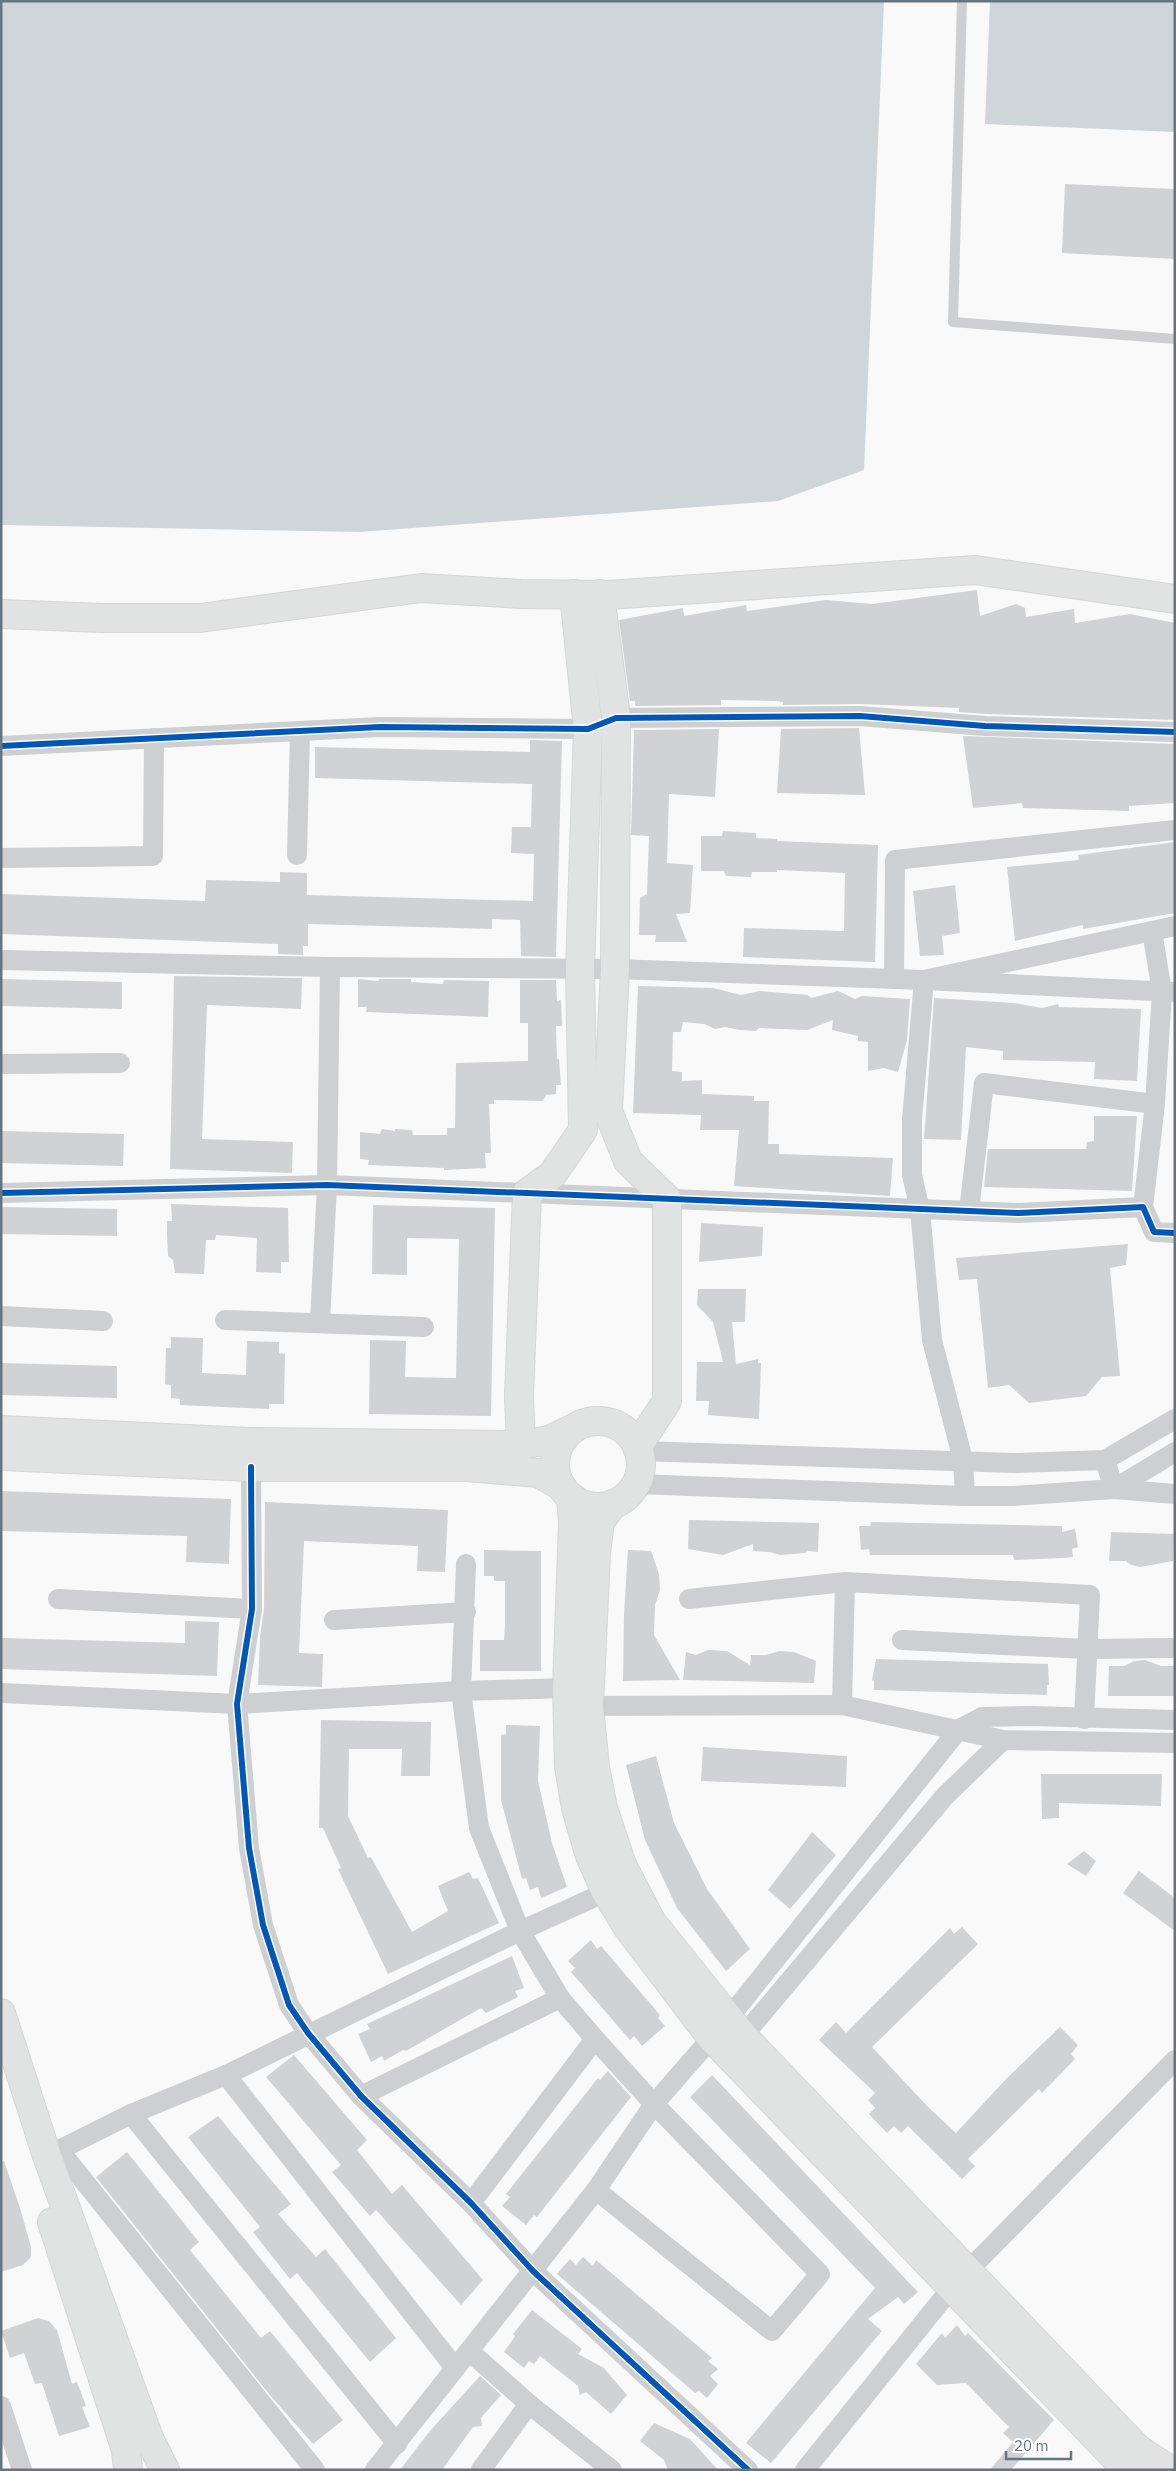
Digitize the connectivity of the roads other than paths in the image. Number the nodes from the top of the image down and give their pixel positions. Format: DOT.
graph roads {
  1 [pos="962,1"];
  2 [pos="1175,340"];
  3 [pos="587,594"];
  4 [pos="1175,599"];
  5 [pos="1,614"];
  6 [pos="616,718"];
  7 [pos="588,728"];
  8 [pos="300,731"];
  9 [pos="1175,732"];
  10 [pos="154,738"];
  11 [pos="1,746"];
  12 [pos="1175,830"];
  13 [pos="297,855"];
  14 [pos="1,858"];
  15 [pos="1175,926"];
  16 [pos="1152,931"];
  17 [pos="1,960"];
  18 [pos="330,967"];
  19 [pos="580,969"];
  20 [pos="615,969"];
  21 [pos="894,979"];
  22 [pos="924,980"];
  23 [pos="1168,992"];
  24 [pos="120,1063"];
  25 [pos="1,1064"];
  26 [pos="1155,1104"];
  27 [pos="327,1184"];
  28 [pos="1,1193"];
  29 [pos="527,1194"];
  30 [pos="668,1199"];
  31 [pos="1143,1207"];
  32 [pos="920,1210"];
  33 [pos="969,1211"];
  34 [pos="1175,1233"];
  35 [pos="1,1316"];
  36 [pos="225,1320"];
  37 [pos="102,1321"];
  38 [pos="320,1322"];
  39 [pos="424,1327"];
  40 [pos="1175,1419"];
  41 [pos="1,1430"];
  42 [pos="570,1430"];
  43 [pos="521,1445"];
  44 [pos="638,1449"];
  45 [pos="1175,1452"];
  46 [pos="1,1456"];
  47 [pos="964,1460"];
  48 [pos="1105,1460"];
  49 [pos="251,1467"];
  50 [pos="636,1484"];
  51 [pos="1114,1489"];
  52 [pos="566,1492"];
  53 [pos="1175,1494"];
  54 [pos="965,1496"];
  55 [pos="613,1504"];
  56 [pos="466,1564"];
  57 [pos="845,1582"];
  58 [pos="58,1599"];
  59 [pos="689,1599"];
  60 [pos="252,1609"];
  61 [pos="466,1612"];
  62 [pos="334,1620"];
  63 [pos="902,1640"];
  64 [pos="1175,1648"];
  65 [pos="1088,1649"];
  66 [pos="567,1688"];
  67 [pos="461,1691"];
  68 [pos="1,1693"];
  69 [pos="237,1704"];
  70 [pos="842,1705"];
  71 [pos="590,1706"];
  72 [pos="1084,1718"];
  73 [pos="1175,1720"];
  74 [pos="959,1729"];
  75 [pos="1003,1740"];
  76 [pos="1175,1743"];
  77 [pos="606,1892"];
  78 [pos="520,1931"];
  79 [pos="560,1998"];
  80 [pos="1,2013"];
  81 [pos="727,2031"];
  82 [pos="308,2033"];
  83 [pos="595,2039"];
  84 [pos="1175,2060"];
  85 [pos="1,2068"];
  86 [pos="226,2074"];
  87 [pos="361,2096"];
  88 [pos="654,2104"];
  89 [pos="131,2114"];
  90 [pos="53,2154"];
  91 [pos="596,2190"];
  92 [pos="472,2203"];
  93 [pos="533,2272"];
  94 [pos="961,2279"];
  95 [pos="469,2351"];
  96 [pos="455,2368"];
  97 [pos="528,2404"];
  98 [pos="1,2406"];
  99 [pos="397,2444"];
  100 [pos="22,2470"];
  101 [pos="128,2470"];
  102 [pos="165,2470"];
  103 [pos="315,2470"];
  104 [pos="375,2470"];
  105 [pos="481,2470"];
  106 [pos="612,2470"];
  107 [pos="748,2470"];
  108 [pos="805,2470"];
  109 [pos="1127,2470"];
  110 [pos="1170,2470"];
  1 -- 2 [label="lane"];
  3 -- 4 [label="street"];
  3 -- 5 [label="street"];
  3 -- 6 [label="street"];
  3 -- 7 [label="street"];
  6 -- 7 [label="street"];
  6 -- 9 [label="street"];
  6 -- 20 [label="street"];
  7 -- 8 [label="street"];
  7 -- 19 [label="street"];
  8 -- 10 [label="street"];
  8 -- 13 [label="street"];
  10 -- 11 [label="street"];
  10 -- 14 [label="street"];
  12 -- 21 [label="street"];
  15 -- 16 [label="street"];
  16 -- 22 [label="street"];
  16 -- 23 [label="street"];
  17 -- 18 [label="street"];
  18 -- 19 [label="street"];
  18 -- 27 [label="street"];
  19 -- 20 [label="street"];
  19 -- 29 [label="street"];
  20 -- 21 [label="street"];
  20 -- 30 [label="street"];
  21 -- 22 [label="street"];
  22 -- 23 [label="street"];
  22 -- 32 [label="street"];
  23 -- 26 [label="street"];
  24 -- 25 [label="street"];
  26 -- 31 [label="street"];
  26 -- 33 [label="street"];
  27 -- 28 [label="street"];
  27 -- 29 [label="street"];
  27 -- 38 [label="street"];
  29 -- 30 [label="street"];
  29 -- 43 [label="street"];
  30 -- 32 [label="street"];
  30 -- 44 [label="street"];
  31 -- 33 [label="street"];
  31 -- 34 [label="street"];
  32 -- 33 [label="street"];
  32 -- 47 [label="street"];
  35 -- 37 [label="street"];
  36 -- 38 [label="street"];
  38 -- 39 [label="street"];
  40 -- 48 [label="street"];
  41 -- 43 [label="street"];
  42 -- 43 [label="street"];
  42 -- 44 [label="street"];
  42 -- 52 [label="street"];
  44 -- 47 [label="street"];
  44 -- 50 [label="street"];
  45 -- 51 [label="street"];
  46 -- 49 [label="street"];
  47 -- 48 [label="street"];
  47 -- 54 [label="street"];
  48 -- 51 [label="street"];
  49 -- 52 [label="street"];
  49 -- 60 [label="street"];
  50 -- 54 [label="street"];
  50 -- 55 [label="street"];
  51 -- 53 [label="street"];
  51 -- 54 [label="street"];
  52 -- 55 [label="street"];
  52 -- 66 [label="street"];
  55 -- 71 [label="street"];
  56 -- 61 [label="street"];
  57 -- 59 [label="street"];
  57 -- 65 [label="street"];
  57 -- 70 [label="street"];
  58 -- 60 [label="street"];
  60 -- 69 [label="street"];
  61 -- 62 [label="street"];
  61 -- 67 [label="street"];
  63 -- 65 [label="street"];
  64 -- 65 [label="street"];
  65 -- 72 [label="street"];
  66 -- 67 [label="street"];
  66 -- 77 [label="street"];
  67 -- 69 [label="street"];
  67 -- 78 [label="street"];
  68 -- 69 [label="street"];
  69 -- 82 [label="street"];
  70 -- 71 [label="street"];
  70 -- 74 [label="street"];
  71 -- 81 [label="street"];
  72 -- 73 [label="street"];
  72 -- 74 [label="street"];
  74 -- 75 [label="street"];
  74 -- 81 [label="street"];
  75 -- 76 [label="street"];
  75 -- 81 [label="street"];
  77 -- 78 [label="street"];
  77 -- 81 [label="street"];
  78 -- 79 [label="street"];
  78 -- 82 [label="street"];
  79 -- 83 [label="street"];
  79 -- 87 [label="street"];
  80 -- 90 [label="street"];
  81 -- 88 [label="street"];
  81 -- 94 [label="street"];
  82 -- 86 [label="street"];
  82 -- 87 [label="street"];
  83 -- 88 [label="street"];
  83 -- 92 [label="street"];
  84 -- 94 [label="street"];
  85 -- 101 [label="street"];
  86 -- 89 [label="street"];
  86 -- 96 [label="street"];
  87 -- 92 [label="street"];
  88 -- 91 [label="street"];
  88 -- 91 [label="street"];
  89 -- 90 [label="street"];
  89 -- 99 [label="street"];
  90 -- 102 [label="street"];
  90 -- 103 [label="street"];
  91 -- 93 [label="street"];
  92 -- 93 [label="street"];
  93 -- 95 [label="street"];
  93 -- 107 [label="street"];
  94 -- 108 [label="street"];
  94 -- 109 [label="street"];
  94 -- 110 [label="street"];
  95 -- 96 [label="street"];
  95 -- 97 [label="street"];
  96 -- 99 [label="street"];
  97 -- 105 [label="street"];
  97 -- 106 [label="street"];
  98 -- 100 [label="street"];
  99 -- 104 [label="street"];
}
